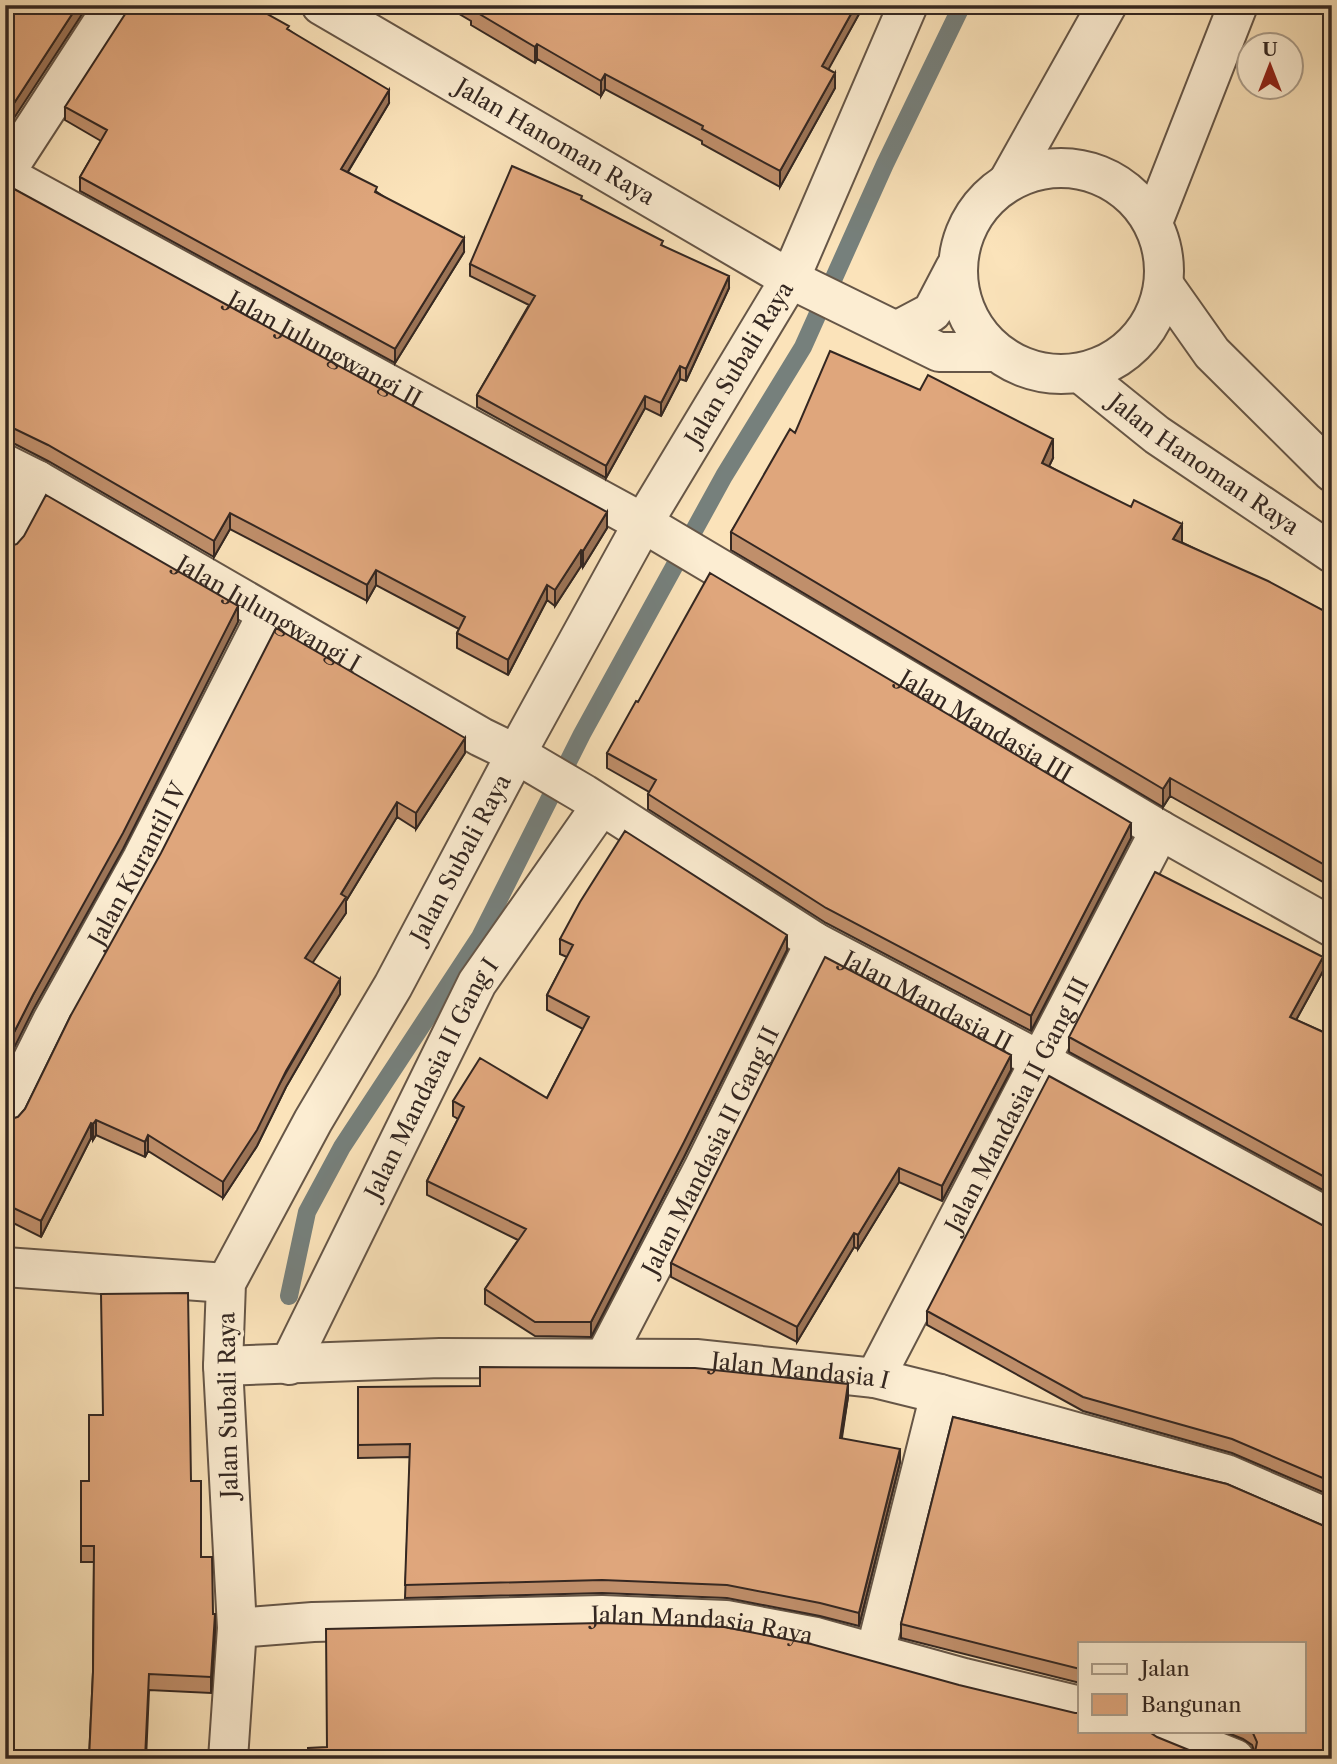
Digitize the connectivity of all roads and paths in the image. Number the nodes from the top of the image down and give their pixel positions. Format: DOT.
graph roads {
  1 [pos="114,5"];
  2 [pos="321,5"];
  3 [pos="908,5"];
  4 [pos="1107,5"];
  5 [pos="1238,5"];
  6 [pos="5,174"];
  7 [pos="1009,180"];
  8 [pos="1153,222"];
  9 [pos="956,268"];
  10 [pos="1164,285"];
  11 [pos="817,292"];
  12 [pos="898,330"];
  13 [pos="995,352"];
  14 [pos="1080,373"];
  15 [pos="21,472"];
  16 [pos="1332,472"];
  17 [pos="643,523"];
  18 [pos="5,542"];
  19 [pos="1332,553"];
  20 [pos="267,614"];
  21 [pos="525,759"];
  22 [pos="592,800"];
  23 [pos="1160,830"];
  24 [pos="1332,927"];
  25 [pos="815,942"];
  26 [pos="1039,1060"];
  27 [pos="5,1115"];
  28 [pos="1332,1220"];
  29 [pos="5,1267"];
  30 [pos="226,1283"];
  31 [pos="604,1359"];
  32 [pos="286,1365"];
  33 [pos="233,1366"];
  34 [pos="875,1378"];
  35 [pos="940,1394"];
  36 [pos="1332,1520"];
  37 [pos="247,1627"];
  38 [pos="875,1654"];
  39 [pos="1078,1705"];
  40 [pos="1168,1732"];
  41 [pos="228,1759"];
  42 [pos="1236,1759"];
  1 -- 6 [label="street"];
  2 -- 11 [label="street, Jalan Hanoman Raya"];
  3 -- 11 [label="street, Jalan Subali Raya"];
  4 -- 7 [label="street"];
  5 -- 8 [label="street"];
  6 -- 17 [label="street, Jalan Julungwangi II"];
  7 -- 8 [label="street"];
  7 -- 9 [label="street"];
  8 -- 10 [label="street"];
  9 -- 12 [label="street"];
  9 -- 13 [label="street"];
  10 -- 14 [label="street"];
  10 -- 16 [label="street"];
  11 -- 12 [label="street, Jalan Hanoman Raya"];
  11 -- 17 [label="street, Jalan Subali Raya"];
  12 -- 13 [label="street, Jalan Hanoman Raya"];
  13 -- 14 [label="street"];
  14 -- 19 [label="street, Jalan Hanoman Raya"];
  15 -- 18 [label="street"];
  15 -- 20 [label="street, Jalan Julungwangi I"];
  17 -- 21 [label="street, Jalan Subali Raya"];
  17 -- 23 [label="street, Jalan Mandasia III"];
  20 -- 21 [label="street, Jalan Julungwangi I"];
  20 -- 27 [label="street, Jalan Kurantil IV"];
  21 -- 22 [label="street, Jalan Mandasia II"];
  21 -- 30 [label="street, Jalan Subali Raya"];
  22 -- 25 [label="street, Jalan Mandasia II"];
  22 -- 32 [label="street, Jalan Mandasia II Gang I"];
  23 -- 24 [label="street, Jalan Mandasia III"];
  23 -- 26 [label="street, Jalan Mandasia II Gang III"];
  25 -- 26 [label="street, Jalan Mandasia II"];
  25 -- 31 [label="street, Jalan Mandasia II Gang II"];
  26 -- 28 [label="street, Jalan Mandasia II"];
  26 -- 34 [label="street, Jalan Mandasia II Gang III"];
  29 -- 30 [label="street"];
  30 -- 33 [label="street, Jalan Subali Raya"];
  31 -- 32 [label="street, Jalan Mandasia I"];
  31 -- 34 [label="street, Jalan Mandasia I"];
  32 -- 33 [label="street, Jalan Mandasia I"];
  33 -- 37 [label="street, Jalan Subali Raya"];
  34 -- 35 [label="street, Jalan Mandasia I"];
  35 -- 36 [label="street, Jalan Mandasia I"];
  35 -- 38 [label="street"];
  37 -- 38 [label="street, Jalan Mandasia Raya"];
  37 -- 41 [label="street, Jalan Subali Raya"];
  38 -- 39 [label="street, Jalan Mandasia Raya"];
  40 -- 42 [label="street"];
}
